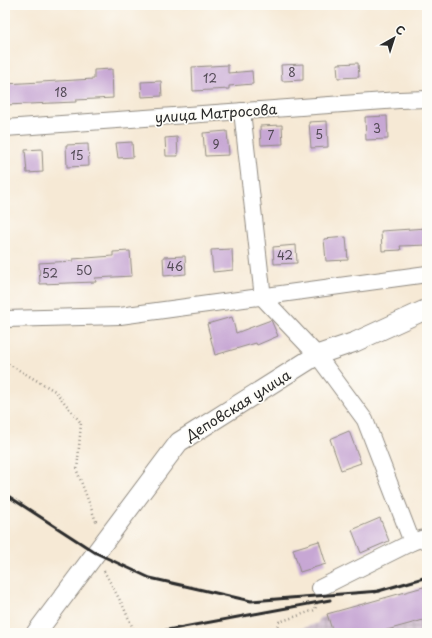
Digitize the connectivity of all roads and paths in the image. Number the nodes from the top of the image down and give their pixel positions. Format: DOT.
graph roads {
  1 [pos="427,100"];
  2 [pos="242,111"];
  3 [pos="5,128"];
  4 [pos="427,274"];
  5 [pos="263,298"];
  6 [pos="427,309"];
  7 [pos="5,319"];
  8 [pos="317,355"];
  9 [pos="5,362"];
  10 [pos="97,527"];
  11 [pos="420,540"];
  12 [pos="96,553"];
  13 [pos="320,588"];
  14 [pos="36,633"];
  15 [pos="135,633"];
  16 [pos="274,633"];
  1 -- 2 [label="street, улица Матросова"];
  2 -- 3 [label="street, улица Матросова"];
  2 -- 5 [label="street"];
  4 -- 5 [label="street"];
  5 -- 7 [label="street"];
  5 -- 8 [label="street"];
  6 -- 8 [label="street, Деповская улица"];
  8 -- 11 [label="street"];
  8 -- 12 [label="street, Деповская улица"];
  9 -- 10 [label="path"];
  11 -- 13 [label="street"];
  12 -- 14 [label="street, Деповская улица"];
  12 -- 15 [label="path"];
  13 -- 16 [label="path"];
}
